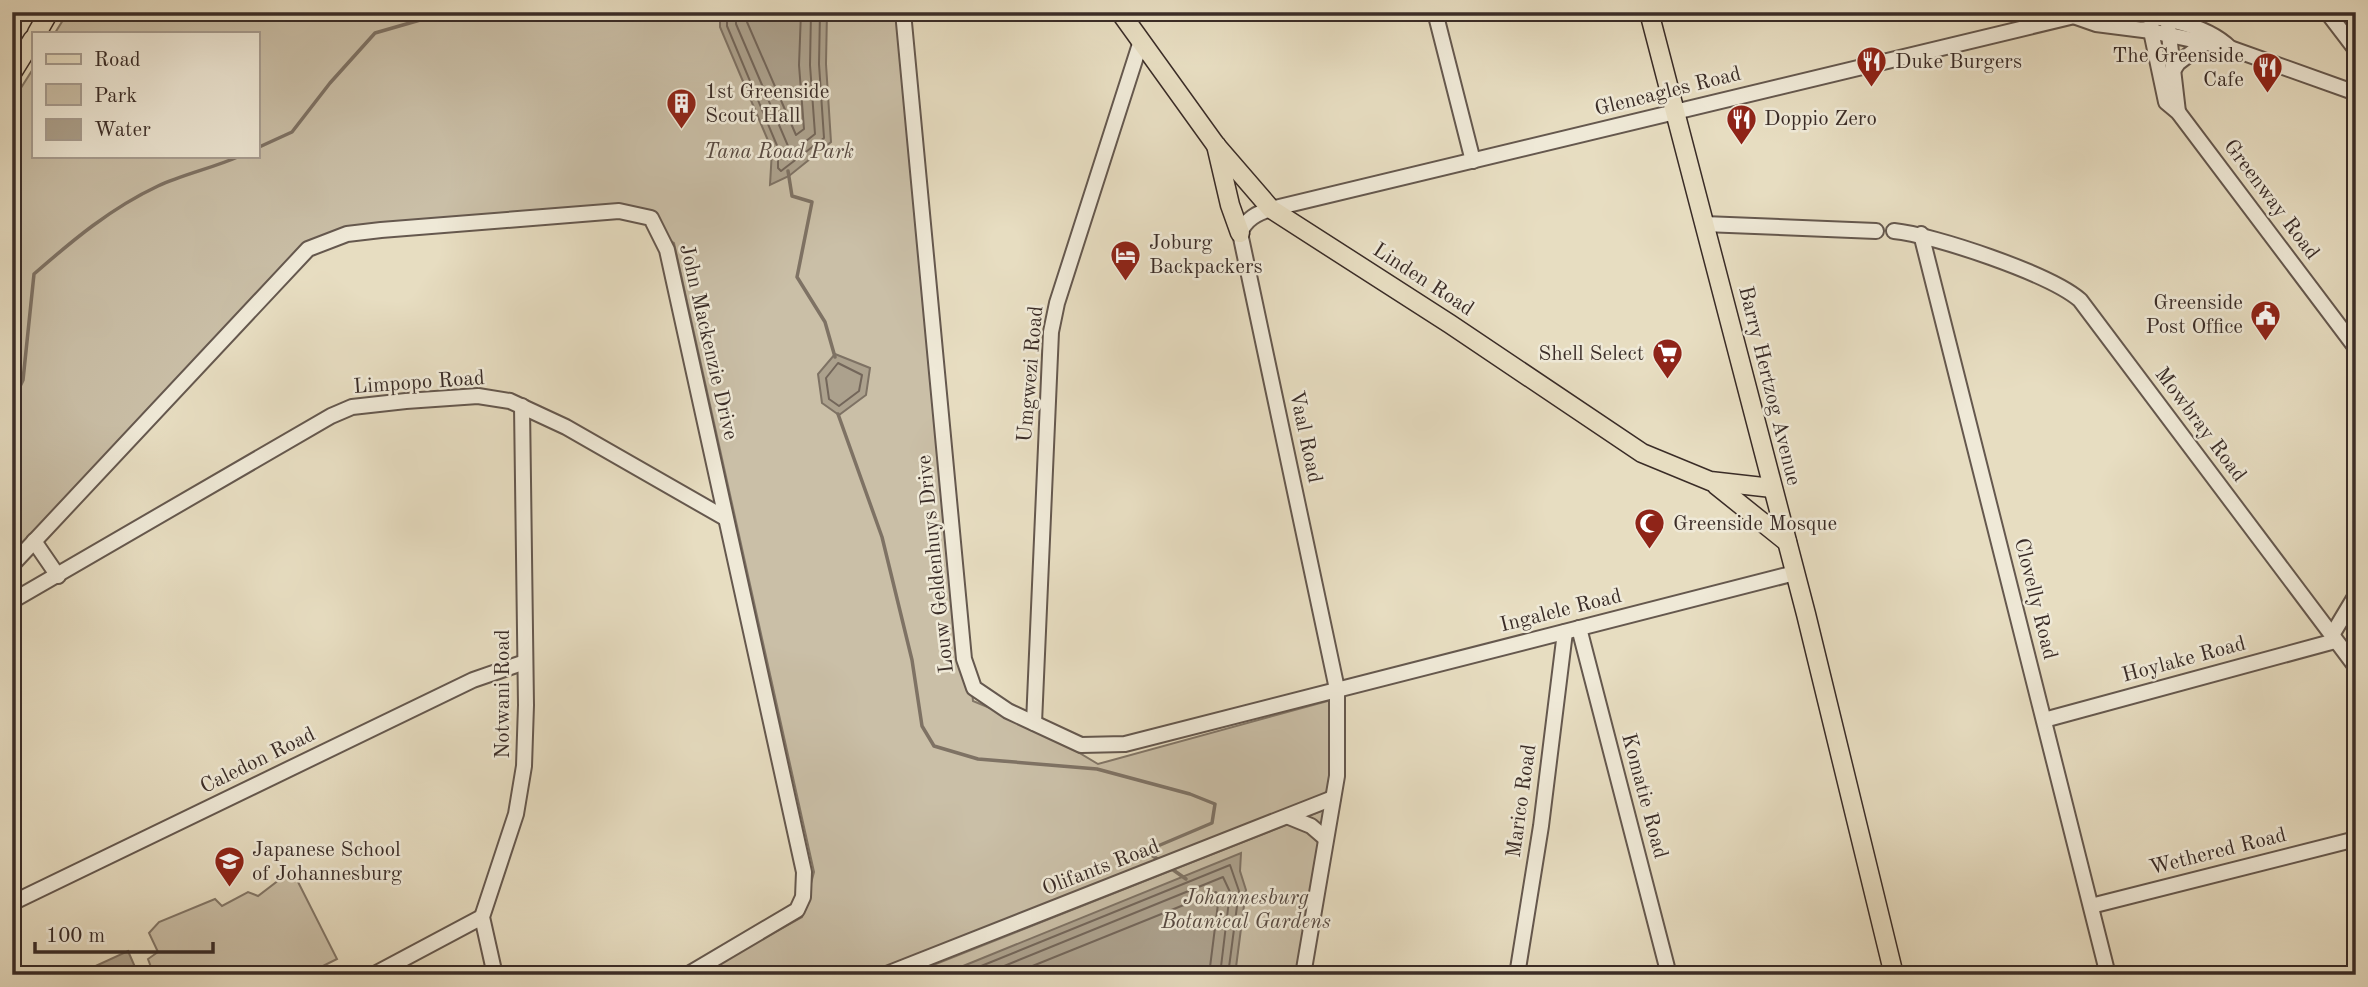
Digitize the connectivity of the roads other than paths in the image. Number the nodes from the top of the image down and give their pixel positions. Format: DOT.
graph roads {
  1 [pos="49,12"];
  2 [pos="903,12"];
  3 [pos="1120,12"];
  4 [pos="1435,12"];
  5 [pos="1649,12"];
  6 [pos="2091,12"];
  7 [pos="2118,12"];
  8 [pos="2327,12"];
  9 [pos="2076,17"];
  10 [pos="2151,24"];
  11 [pos="2168,27"];
  12 [pos="38,32"];
  13 [pos="32,41"];
  14 [pos="1141,41"];
  15 [pos="2203,44"];
  16 [pos="2230,48"];
  17 [pos="2356,51"];
  18 [pos="2172,72"];
  19 [pos="12,74"];
  20 [pos="2356,93"];
  21 [pos="1675,111"];
  22 [pos="2178,112"];
  23 [pos="1215,144"];
  24 [pos="1473,161"];
  25 [pos="1271,209"];
  26 [pos="1704,224"];
  27 [pos="1876,231"];
  28 [pos="1894,231"];
  29 [pos="1240,233"];
  30 [pos="1921,234"];
  31 [pos="2356,348"];
  32 [pos="522,406"];
  33 [pos="1710,481"];
  34 [pos="1772,488"];
  35 [pos="725,518"];
  36 [pos="34,541"];
  37 [pos="1787,542"];
  38 [pos="12,565"];
  39 [pos="1796,573"];
  40 [pos="58,576"];
  41 [pos="2356,595"];
  42 [pos="12,601"];
  43 [pos="1572,630"];
  44 [pos="2334,638"];
  45 [pos="525,662"];
  46 [pos="2356,667"];
  47 [pos="1337,689"];
  48 [pos="2044,720"];
  49 [pos="1034,723"];
  50 [pos="1333,798"];
  51 [pos="1289,817"];
  52 [pos="1325,838"];
  53 [pos="2356,839"];
  54 [pos="12,903"];
  55 [pos="2091,906"];
  56 [pos="482,918"];
  57 [pos="375,974"];
  58 [pos="495,975"];
  59 [pos="687,975"];
  60 [pos="884,975"];
  61 [pos="1303,975"];
  62 [pos="1517,975"];
  63 [pos="1669,975"];
  64 [pos="1894,975"];
  65 [pos="2108,975"];
  1 -- 12 [label="main road"];
  2 -- 49 [label="street, Louw Geldenhuys Drive"];
  3 -- 14 [label="main road, Linden Road"];
  4 -- 24 [label="street"];
  5 -- 21 [label="main road, Barry Hertzog Avenue"];
  6 -- 9 [label="street, Gleneagles Road"];
  7 -- 10 [label="street, Gleneagles Road"];
  8 -- 17 [label="street"];
  9 -- 10 [label="street, Gleneagles Road"];
  9 -- 21 [label="street, Gleneagles Road"];
  10 -- 11 [label="street, Gleneagles Road"];
  10 -- 22 [label="street, Greenway Road"];
  11 -- 15 [label="street, Gleneagles Road"];
  11 -- 16 [label="street, Gleneagles Road"];
  11 -- 18 [label="street, Greenway Road"];
  13 -- 19 [label="main road"];
  14 -- 23 [label="main road, Linden Road"];
  14 -- 49 [label="street, Umgwezi Road"];
  15 -- 16 [label="street, Gleneagles Road"];
  15 -- 18 [label="street"];
  16 -- 20 [label="street, Gleneagles Road"];
  18 -- 22 [label="street, Greenway Road"];
  21 -- 24 [label="street, Gleneagles Road"];
  21 -- 26 [label="main road, Barry Hertzog Avenue"];
  22 -- 31 [label="street, Greenway Road"];
  23 -- 25 [label="main road, Linden Road"];
  23 -- 29 [label="main road"];
  24 -- 25 [label="street, Gleneagles Road"];
  25 -- 29 [label="street"];
  25 -- 33 [label="main road, Linden Road"];
  26 -- 27 [label="street"];
  26 -- 34 [label="main road, Barry Hertzog Avenue"];
  28 -- 30 [label="street, Mowbray Road"];
  29 -- 47 [label="street, Vaal Road"];
  30 -- 44 [label="street, Mowbray Road"];
  30 -- 48 [label="street, Clovelly Road"];
  32 -- 35 [label="street, Limpopo Road"];
  32 -- 40 [label="street, Limpopo Road"];
  32 -- 45 [label="street, Notwani Road"];
  33 -- 34 [label="main road, Linden Road"];
  33 -- 37 [label="main road"];
  34 -- 37 [label="main road, Barry Hertzog Avenue"];
  35 -- 36 [label="street, John Mackenzie Drive"];
  35 -- 59 [label="street, John Mackenzie Drive"];
  36 -- 38 [label="street, John Mackenzie Drive"];
  36 -- 40 [label="street"];
  37 -- 39 [label="main road, Barry Hertzog Avenue"];
  39 -- 43 [label="street, Ingalele Road"];
  39 -- 64 [label="main road, Barry Hertzog Avenue"];
  40 -- 42 [label="street, Limpopo Road"];
  41 -- 44 [label="street"];
  43 -- 47 [label="street, Ingalele Road"];
  43 -- 62 [label="street, Marico Road"];
  43 -- 63 [label="street, Komatie Road"];
  44 -- 46 [label="street, Mowbray Road"];
  44 -- 48 [label="street, Hoylake Road"];
  45 -- 54 [label="street, Caledon Road"];
  45 -- 56 [label="street, Notwani Road"];
  47 -- 49 [label="street, Louw Geldenhuys Drive"];
  47 -- 50 [label="street"];
  48 -- 55 [label="street, Clovelly Road"];
  50 -- 51 [label="street, Olifants Road"];
  50 -- 52 [label="street"];
  51 -- 52 [label="street"];
  51 -- 60 [label="street, Olifants Road"];
  52 -- 61 [label="street"];
  53 -- 55 [label="street, Wethered Road"];
  55 -- 65 [label="street, Clovelly Road"];
  56 -- 57 [label="street"];
  56 -- 58 [label="street, Notwani Road"];
}
